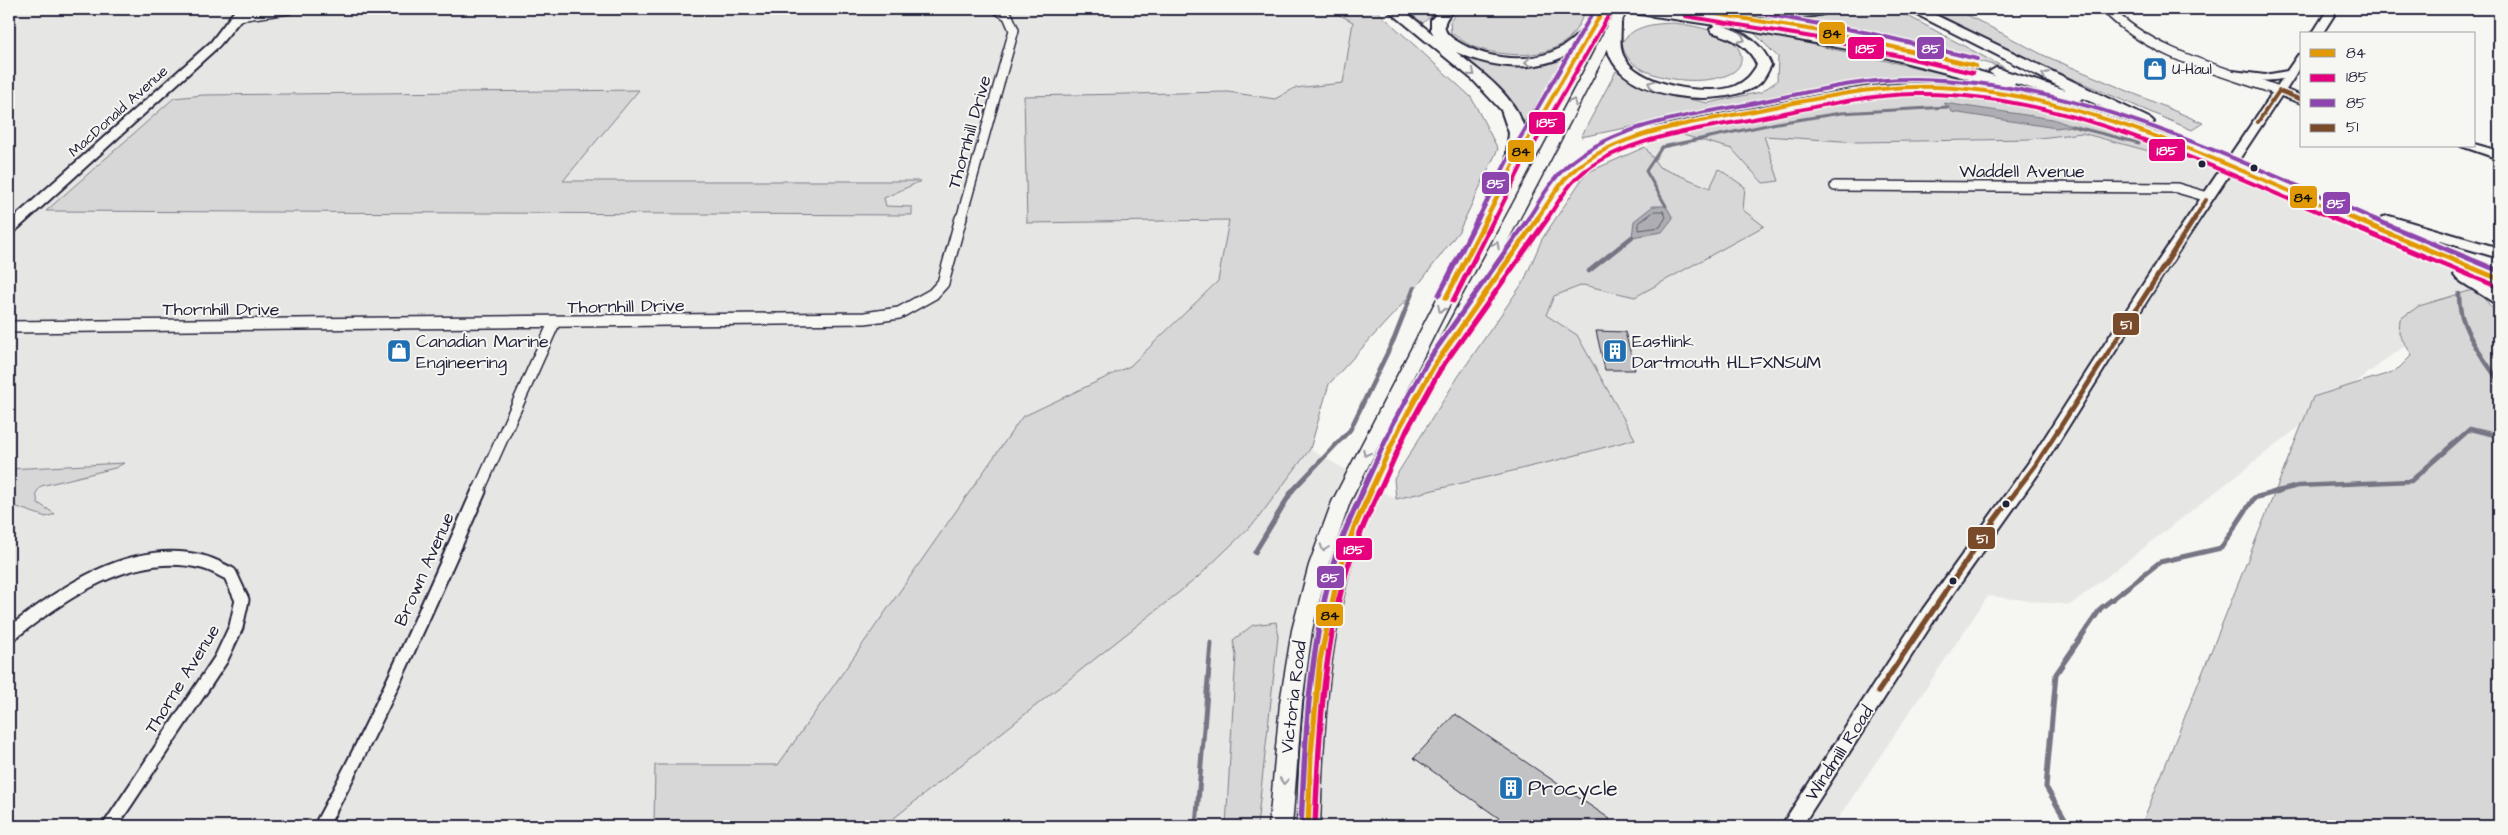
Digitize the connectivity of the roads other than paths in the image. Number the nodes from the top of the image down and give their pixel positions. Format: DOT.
graph roads {
  1 [pos="289,9"];
  2 [pos="997,9"];
  3 [pos="1394,9"];
  4 [pos="1447,9"];
  5 [pos="1622,9"];
  6 [pos="1627,9"];
  7 [pos="1633,9"];
  8 [pos="1686,9"];
  9 [pos="1718,9"];
  10 [pos="1824,9"];
  11 [pos="1913,9"];
  12 [pos="2107,9"];
  13 [pos="2333,9"];
  14 [pos="240,12"];
  15 [pos="1601,15"];
  16 [pos="1614,24"];
  17 [pos="2318,32"];
  18 [pos="2300,60"];
  19 [pos="2233,74"];
  20 [pos="2290,74"];
  21 [pos="2279,91"];
  22 [pos="2300,99"];
  23 [pos="2147,128"];
  24 [pos="2473,148"];
  25 [pos="2499,155"];
  26 [pos="1514,163"];
  27 [pos="1835,186"];
  28 [pos="2208,197"];
  29 [pos="2386,226"];
  30 [pos="9,229"];
  31 [pos="2474,251"];
  32 [pos="2499,253"];
  33 [pos="2499,266"];
  34 [pos="2499,279"];
  35 [pos="2499,298"];
  36 [pos="554,323"];
  37 [pos="9,327"];
  38 [pos="1434,366"];
  39 [pos="9,635"];
  40 [pos="110,826"];
  41 [pos="321,826"];
  42 [pos="1280,826"];
  43 [pos="1308,826"];
  44 [pos="1791,826"];
  1 -- 14 [label="street"];
  2 -- 36 [label="street, Thornhill Drive"];
  3 -- 26 [label="highway, one-way"];
  15 -- 4 [label="highway, one-way"];
  5 -- 16 [label="main road, Victoria Road"];
  6 -- 16 [label="highway, one-way"];
  7 -- 23 [label="highway"];
  8 -- 23 [label="highway"];
  9 -- 10 [label="highway"];
  23 -- 11 [label="highway, one-way"];
  12 -- 19 [label="street"];
  13 -- 17 [label="main road"];
  14 -- 30 [label="main road, MacDonald Avenue"];
  15 -- 26 [label="main road, Victoria Road"];
  38 -- 16 [label="main road, Victoria Road, one-way"];
  18 -- 20 [label="main road, Windmill Road"];
  19 -- 20 [label="main road"];
  19 -- 21 [label="street"];
  20 -- 21 [label="main road, Windmill Road"];
  21 -- 22 [label="main road"];
  21 -- 28 [label="main road, Windmill Road"];
  23 -- 29 [label="highway, bridge"];
  23 -- 38 [label="highway"];
  24 -- 25 [label="main road"];
  26 -- 42 [label="main road, Victoria Road, one-way"];
  27 -- 28 [label="street, Waddell Avenue"];
  28 -- 44 [label="main road, Windmill Road"];
  29 -- 31 [label="highway"];
  29 -- 34 [label="highway"];
  29 -- 35 [label="highway"];
  31 -- 32 [label="highway"];
  31 -- 33 [label="highway"];
  36 -- 37 [label="street, Thornhill Drive"];
  36 -- 41 [label="street, Brown Avenue"];
  38 -- 43 [label="main road, Victoria Road"];
  39 -- 40 [label="street, Thorne Avenue"];
}
